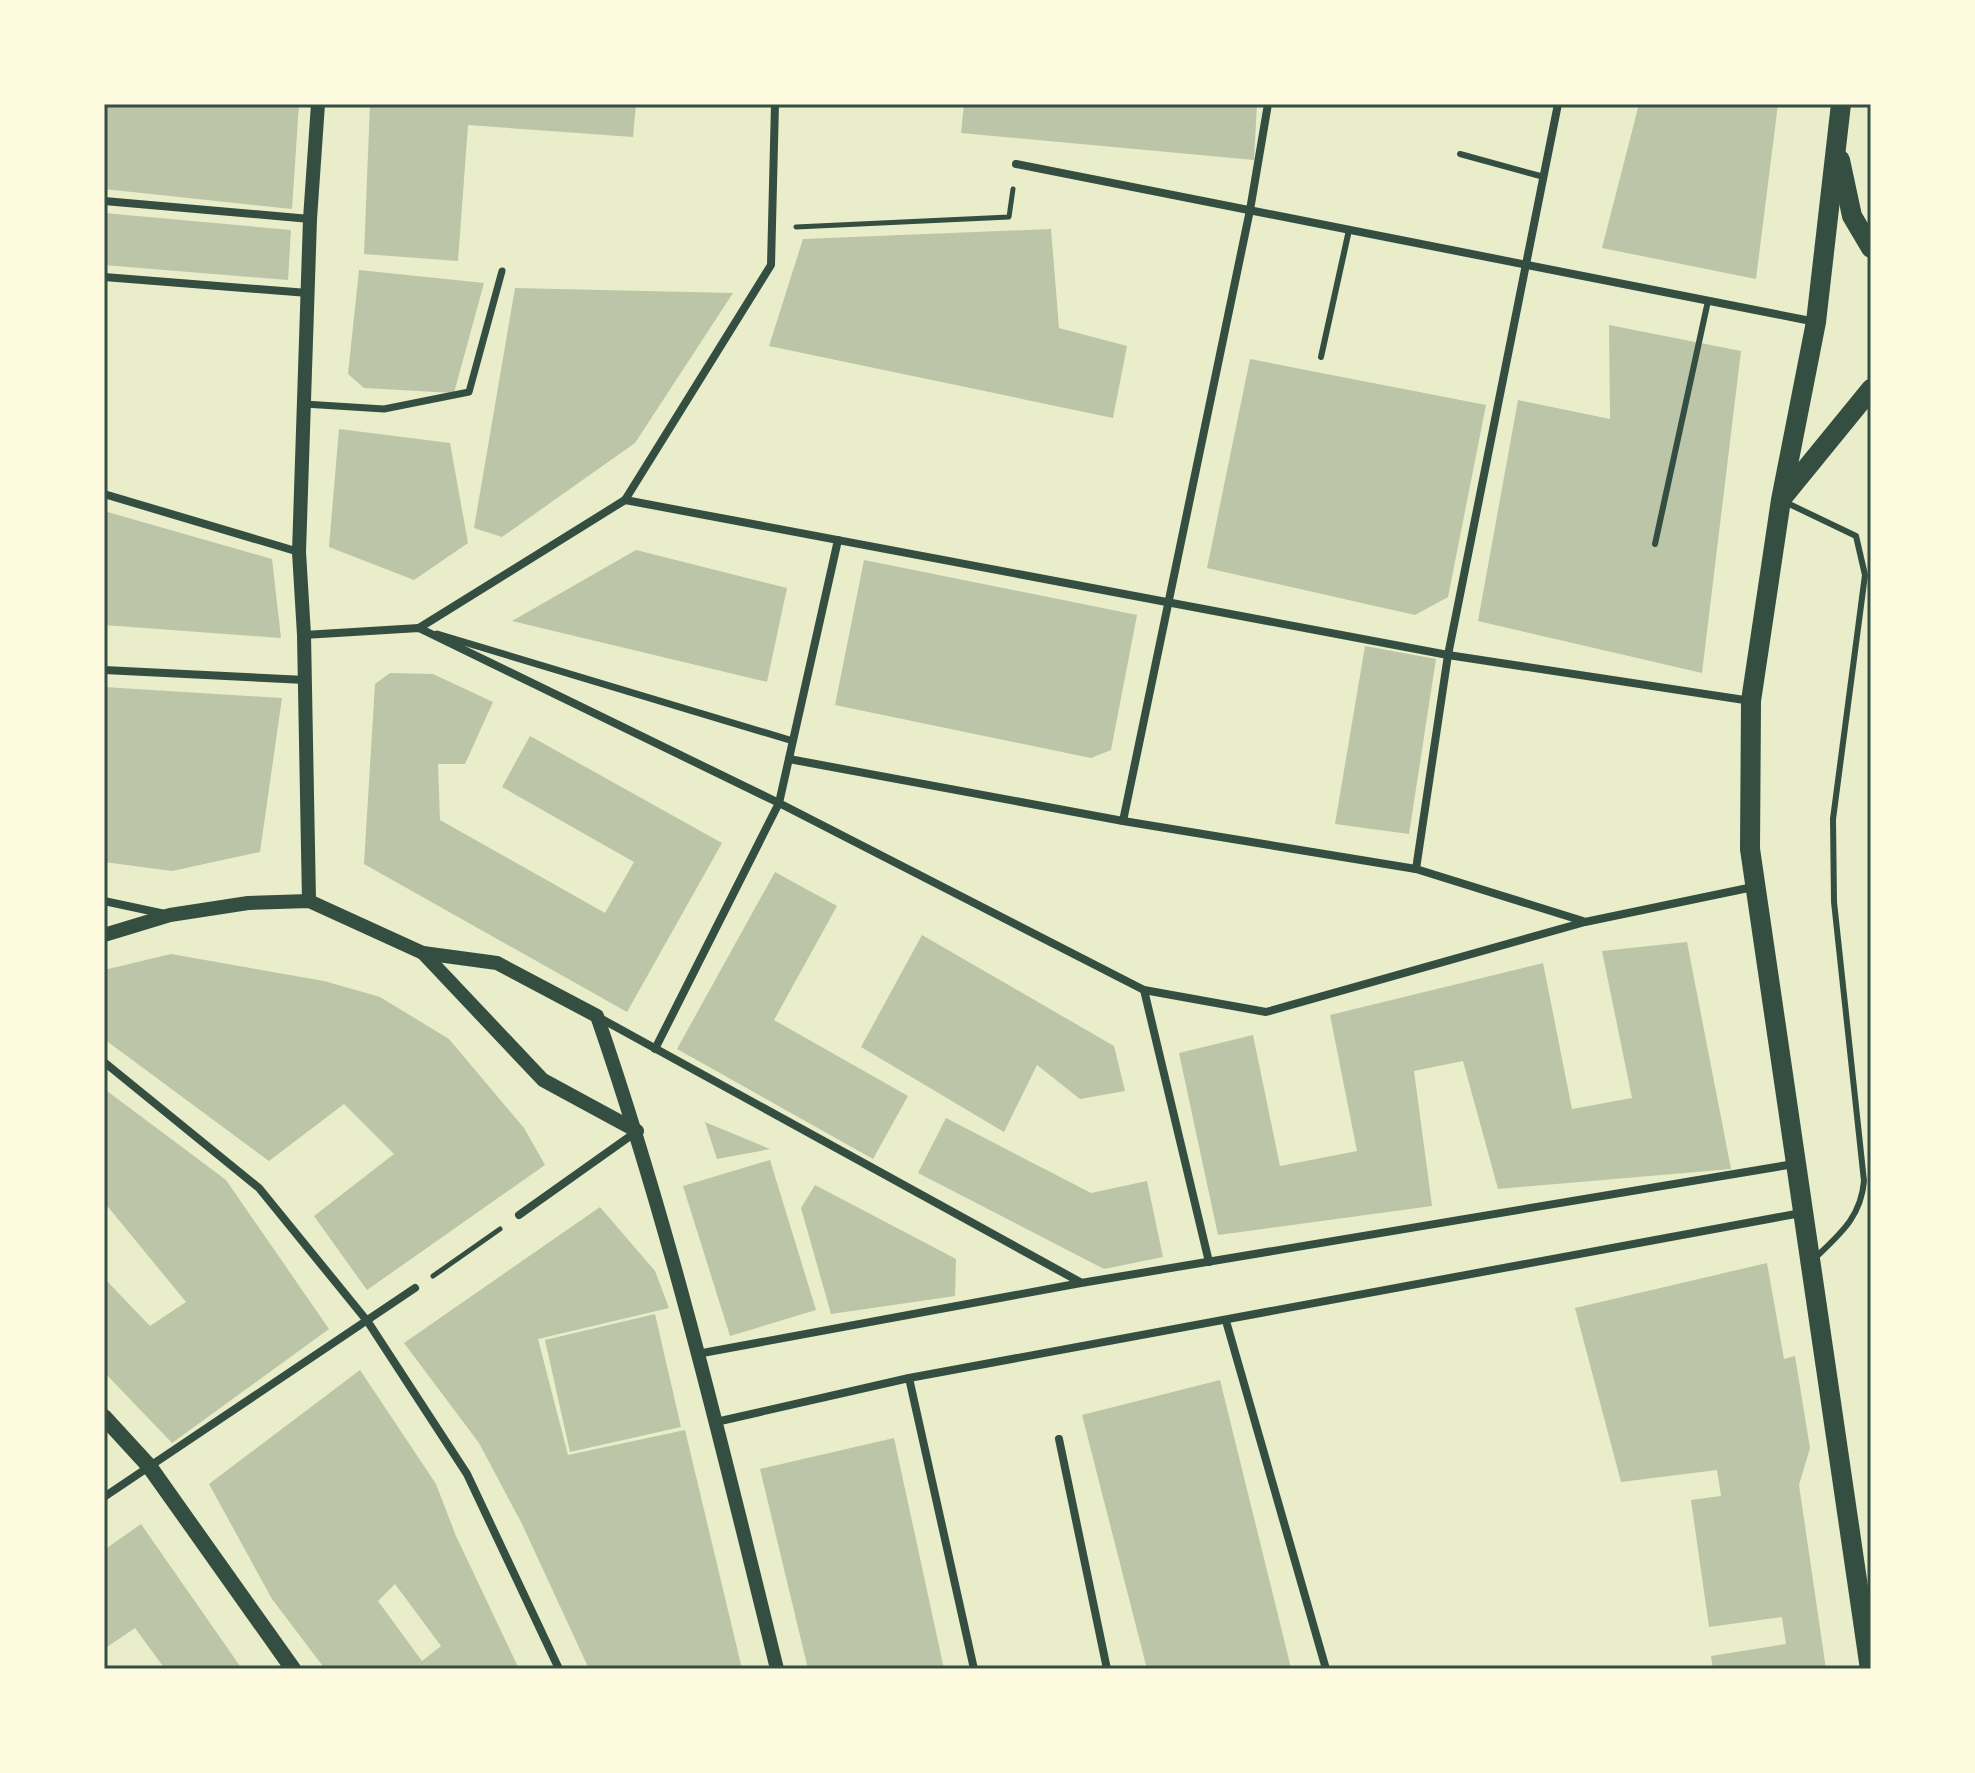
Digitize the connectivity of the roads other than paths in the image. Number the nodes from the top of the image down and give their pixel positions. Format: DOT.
graph roads {
  1 [pos="318,104"];
  2 [pos="775,104"];
  3 [pos="1268,104"];
  4 [pos="1558,104"];
  5 [pos="1841,104"];
  6 [pos="1837,145"];
  7 [pos="1460,154"];
  8 [pos="1016,164"];
  9 [pos="1544,177"];
  10 [pos="104,201"];
  11 [pos="1250,210"];
  12 [pos="310,219"];
  13 [pos="1349,230"];
  14 [pos="1871,248"];
  15 [pos="1528,265"];
  16 [pos="502,271"];
  17 [pos="104,277"];
  18 [pos="308,293"];
  19 [pos="1708,301"];
  20 [pos="1816,322"];
  21 [pos="1321,357"];
  22 [pos="1871,389"];
  23 [pos="304,404"];
  24 [pos="104,494"];
  25 [pos="625,500"];
  26 [pos="1781,500"];
  27 [pos="838,540"];
  28 [pos="1655,544"];
  29 [pos="299,552"];
  30 [pos="1168,602"];
  31 [pos="419,628"];
  32 [pos="304,635"];
  33 [pos="1448,655"];
  34 [pos="104,670"];
  35 [pos="305,680"];
  36 [pos="1751,701"];
  37 [pos="793,741"];
  38 [pos="789,759"];
  39 [pos="779,803"];
  40 [pos="1123,821"];
  41 [pos="1416,869"];
  42 [pos="1753,887"];
  43 [pos="104,901"];
  44 [pos="309,901"];
  45 [pos="170,915"];
  46 [pos="1585,922"];
  47 [pos="104,935"];
  48 [pos="423,953"];
  49 [pos="1144,990"];
  50 [pos="597,1016"];
  51 [pos="655,1049"];
  52 [pos="104,1062"];
  53 [pos="637,1131"];
  54 [pos="1794,1164"];
  55 [pos="1802,1213"];
  56 [pos="519,1215"];
  57 [pos="1209,1262"];
  58 [pos="1809,1264"];
  59 [pos="1081,1283"];
  60 [pos="415,1288"];
  61 [pos="1226,1321"];
  62 [pos="368,1322"];
  63 [pos="697,1354"];
  64 [pos="909,1378"];
  65 [pos="104,1417"];
  66 [pos="716,1422"];
  67 [pos="1059,1439"];
  68 [pos="149,1466"];
  69 [pos="104,1497"];
  70 [pos="293,1669"];
  71 [pos="559,1669"];
  72 [pos="777,1669"];
  73 [pos="974,1669"];
  74 [pos="1107,1669"];
  75 [pos="1326,1669"];
  76 [pos="1870,1669"];
  1 -- 12 [label="street"];
  2 -- 25 [label="street"];
  3 -- 11 [label="street"];
  4 -- 9 [label="street"];
  5 -- 6 [label="main road"];
  6 -- 14 [label="main road"];
  6 -- 20 [label="main road"];
  7 -- 9 [label="lane"];
  8 -- 11 [label="street"];
  9 -- 15 [label="street"];
  10 -- 12 [label="street"];
  11 -- 13 [label="street"];
  11 -- 30 [label="street"];
  12 -- 18 [label="street"];
  13 -- 15 [label="street"];
  13 -- 21 [label="lane"];
  15 -- 19 [label="street"];
  15 -- 33 [label="street"];
  16 -- 23 [label="street"];
  17 -- 18 [label="street"];
  18 -- 23 [label="street"];
  19 -- 20 [label="street"];
  19 -- 28 [label="lane"];
  20 -- 26 [label="main road"];
  22 -- 26 [label="main road"];
  23 -- 29 [label="street"];
  24 -- 29 [label="street"];
  25 -- 27 [label="street"];
  25 -- 31 [label="street"];
  26 -- 36 [label="main road"];
  26 -- 58 [label="lane"];
  27 -- 30 [label="street"];
  27 -- 37 [label="street"];
  29 -- 32 [label="street"];
  30 -- 33 [label="street"];
  30 -- 40 [label="street"];
  31 -- 32 [label="street"];
  31 -- 37 [label="street"];
  31 -- 39 [label="street"];
  32 -- 35 [label="street"];
  33 -- 36 [label="street"];
  33 -- 41 [label="street"];
  34 -- 35 [label="street"];
  35 -- 44 [label="street"];
  36 -- 42 [label="main road"];
  37 -- 38 [label="street"];
  38 -- 39 [label="street"];
  38 -- 40 [label="street"];
  39 -- 49 [label="street"];
  39 -- 51 [label="street"];
  40 -- 41 [label="street"];
  41 -- 46 [label="street"];
  42 -- 46 [label="street"];
  42 -- 54 [label="main road"];
  43 -- 45 [label="street"];
  44 -- 45 [label="street"];
  44 -- 48 [label="street"];
  45 -- 47 [label="street"];
  46 -- 49 [label="street"];
  48 -- 50 [label="street"];
  48 -- 53 [label="street"];
  49 -- 57 [label="street"];
  50 -- 51 [label="street"];
  50 -- 53 [label="street"];
  51 -- 59 [label="street"];
  52 -- 62 [label="street"];
  53 -- 56 [label="street"];
  53 -- 63 [label="street"];
  54 -- 55 [label="main road"];
  54 -- 57 [label="street"];
  55 -- 58 [label="main road"];
  55 -- 61 [label="street"];
  57 -- 59 [label="street"];
  58 -- 76 [label="main road"];
  59 -- 63 [label="street"];
  60 -- 62 [label="street"];
  61 -- 64 [label="street"];
  61 -- 75 [label="street"];
  62 -- 68 [label="street"];
  62 -- 71 [label="street"];
  63 -- 66 [label="street"];
  64 -- 66 [label="street"];
  64 -- 73 [label="street"];
  65 -- 68 [label="main road"];
  66 -- 72 [label="street"];
  67 -- 74 [label="street"];
  68 -- 69 [label="street"];
  68 -- 70 [label="main road"];
}
